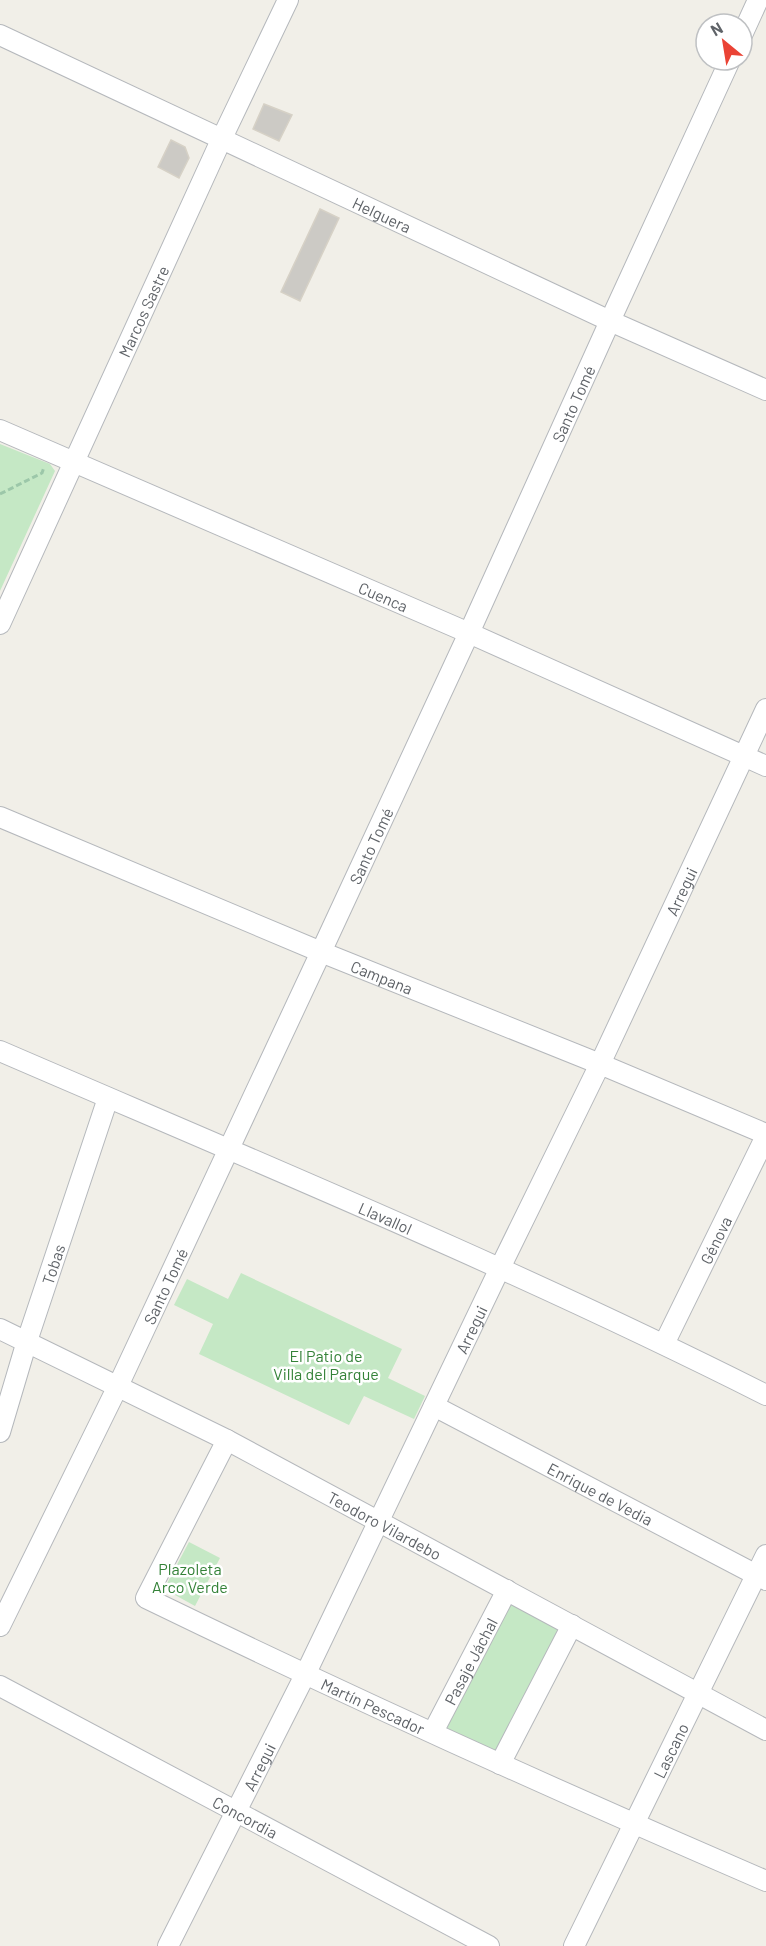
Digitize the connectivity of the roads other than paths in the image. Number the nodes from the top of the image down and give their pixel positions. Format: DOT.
graph roads {
  1 [pos="288,0"];
  2 [pos="759,0"];
  3 [pos="766,3"];
  4 [pos="0,35"];
  5 [pos="724,72"];
  6 [pos="222,138"];
  7 [pos="610,321"];
  8 [pos="766,390"];
  9 [pos="0,430"];
  10 [pos="73,462"];
  11 [pos="0,624"];
  12 [pos="470,633"];
  13 [pos="766,709"];
  14 [pos="743,756"];
  15 [pos="766,766"];
  16 [pos="0,817"];
  17 [pos="321,952"];
  18 [pos="0,1051"];
  19 [pos="600,1064"];
  20 [pos="108,1098"];
  21 [pos="766,1135"];
  22 [pos="229,1148"];
  23 [pos="500,1268"];
  24 [pos="0,1329"];
  25 [pos="27,1341"];
  26 [pos="664,1344"];
  27 [pos="118,1386"];
  28 [pos="766,1395"];
  29 [pos="434,1407"];
  30 [pos="0,1432"];
  31 [pos="227,1440"];
  32 [pos="378,1522"];
  33 [pos="766,1555"];
  34 [pos="761,1577"];
  35 [pos="507,1590"];
  36 [pos="572,1625"];
  37 [pos="0,1626"];
  38 [pos="305,1675"];
  39 [pos="0,1686"];
  40 [pos="699,1693"];
  41 [pos="766,1730"];
  42 [pos="433,1732"];
  43 [pos="500,1764"];
  44 [pos="236,1812"];
  45 [pos="634,1824"];
  46 [pos="766,1881"];
  47 [pos="168,1946"];
  48 [pos="489,1946"];
  49 [pos="574,1946"];
  1 -- 6 [label="street, Marcos Sastre"];
  2 -- 3 [label="street"];
  4 -- 6 [label="street, Helguera"];
  5 -- 7 [label="street, Santo Tomé"];
  6 -- 7 [label="street, Helguera"];
  6 -- 10 [label="street, Marcos Sastre"];
  7 -- 8 [label="street, Helguera"];
  7 -- 12 [label="street, Santo Tomé"];
  9 -- 10 [label="street, Cuenca"];
  10 -- 11 [label="street, Marcos Sastre"];
  10 -- 12 [label="street, Cuenca"];
  12 -- 14 [label="street, Cuenca"];
  12 -- 17 [label="street, Santo Tomé"];
  13 -- 14 [label="street, Arregui"];
  14 -- 15 [label="street, Cuenca"];
  14 -- 19 [label="street, Arregui"];
  16 -- 17 [label="street, Campana"];
  17 -- 19 [label="street, Campana"];
  17 -- 22 [label="street, Santo Tomé"];
  18 -- 20 [label="street, Llavallol"];
  19 -- 21 [label="street, Campana"];
  19 -- 23 [label="street, Arregui"];
  20 -- 22 [label="street, Llavallol"];
  20 -- 25 [label="street, Tobas"];
  21 -- 26 [label="street, Génova"];
  22 -- 23 [label="street, Llavallol"];
  22 -- 27 [label="street, Santo Tomé"];
  23 -- 26 [label="street, Llavallol"];
  23 -- 29 [label="street, Arregui"];
  24 -- 25 [label="street, Teodoro Vilardebo"];
  25 -- 27 [label="street, Teodoro Vilardebo"];
  25 -- 30 [label="street, Tobas"];
  26 -- 28 [label="street, Llavallol"];
  27 -- 31 [label="street, Teodoro Vilardebo"];
  27 -- 37 [label="street, Santo Tomé"];
  29 -- 32 [label="street, Arregui"];
  29 -- 34 [label="street, Enrique de Vedia"];
  31 -- 32 [label="street, Teodoro Vilardebo"];
  31 -- 38 [label="street, Martín Pescador"];
  32 -- 35 [label="street, Teodoro Vilardebo"];
  32 -- 38 [label="street, Arregui"];
  33 -- 34 [label="street, Lascano"];
  34 -- 40 [label="street, Lascano"];
  35 -- 36 [label="street, Teodoro Vilardebo"];
  35 -- 42 [label="street, Pasaje Jáchal"];
  36 -- 40 [label="street, Teodoro Vilardebo"];
  36 -- 43 [label="street"];
  38 -- 42 [label="street, Martín Pescador"];
  38 -- 44 [label="street, Arregui"];
  39 -- 44 [label="street, Concordia"];
  40 -- 41 [label="street, Teodoro Vilardebo"];
  40 -- 45 [label="street, Lascano"];
  42 -- 43 [label="street, Martín Pescador"];
  43 -- 45 [label="street, Martín Pescador"];
  44 -- 47 [label="street, Arregui"];
  44 -- 48 [label="street, Concordia"];
  45 -- 46 [label="street, Martín Pescador"];
  45 -- 49 [label="street, Lascano"];
}
